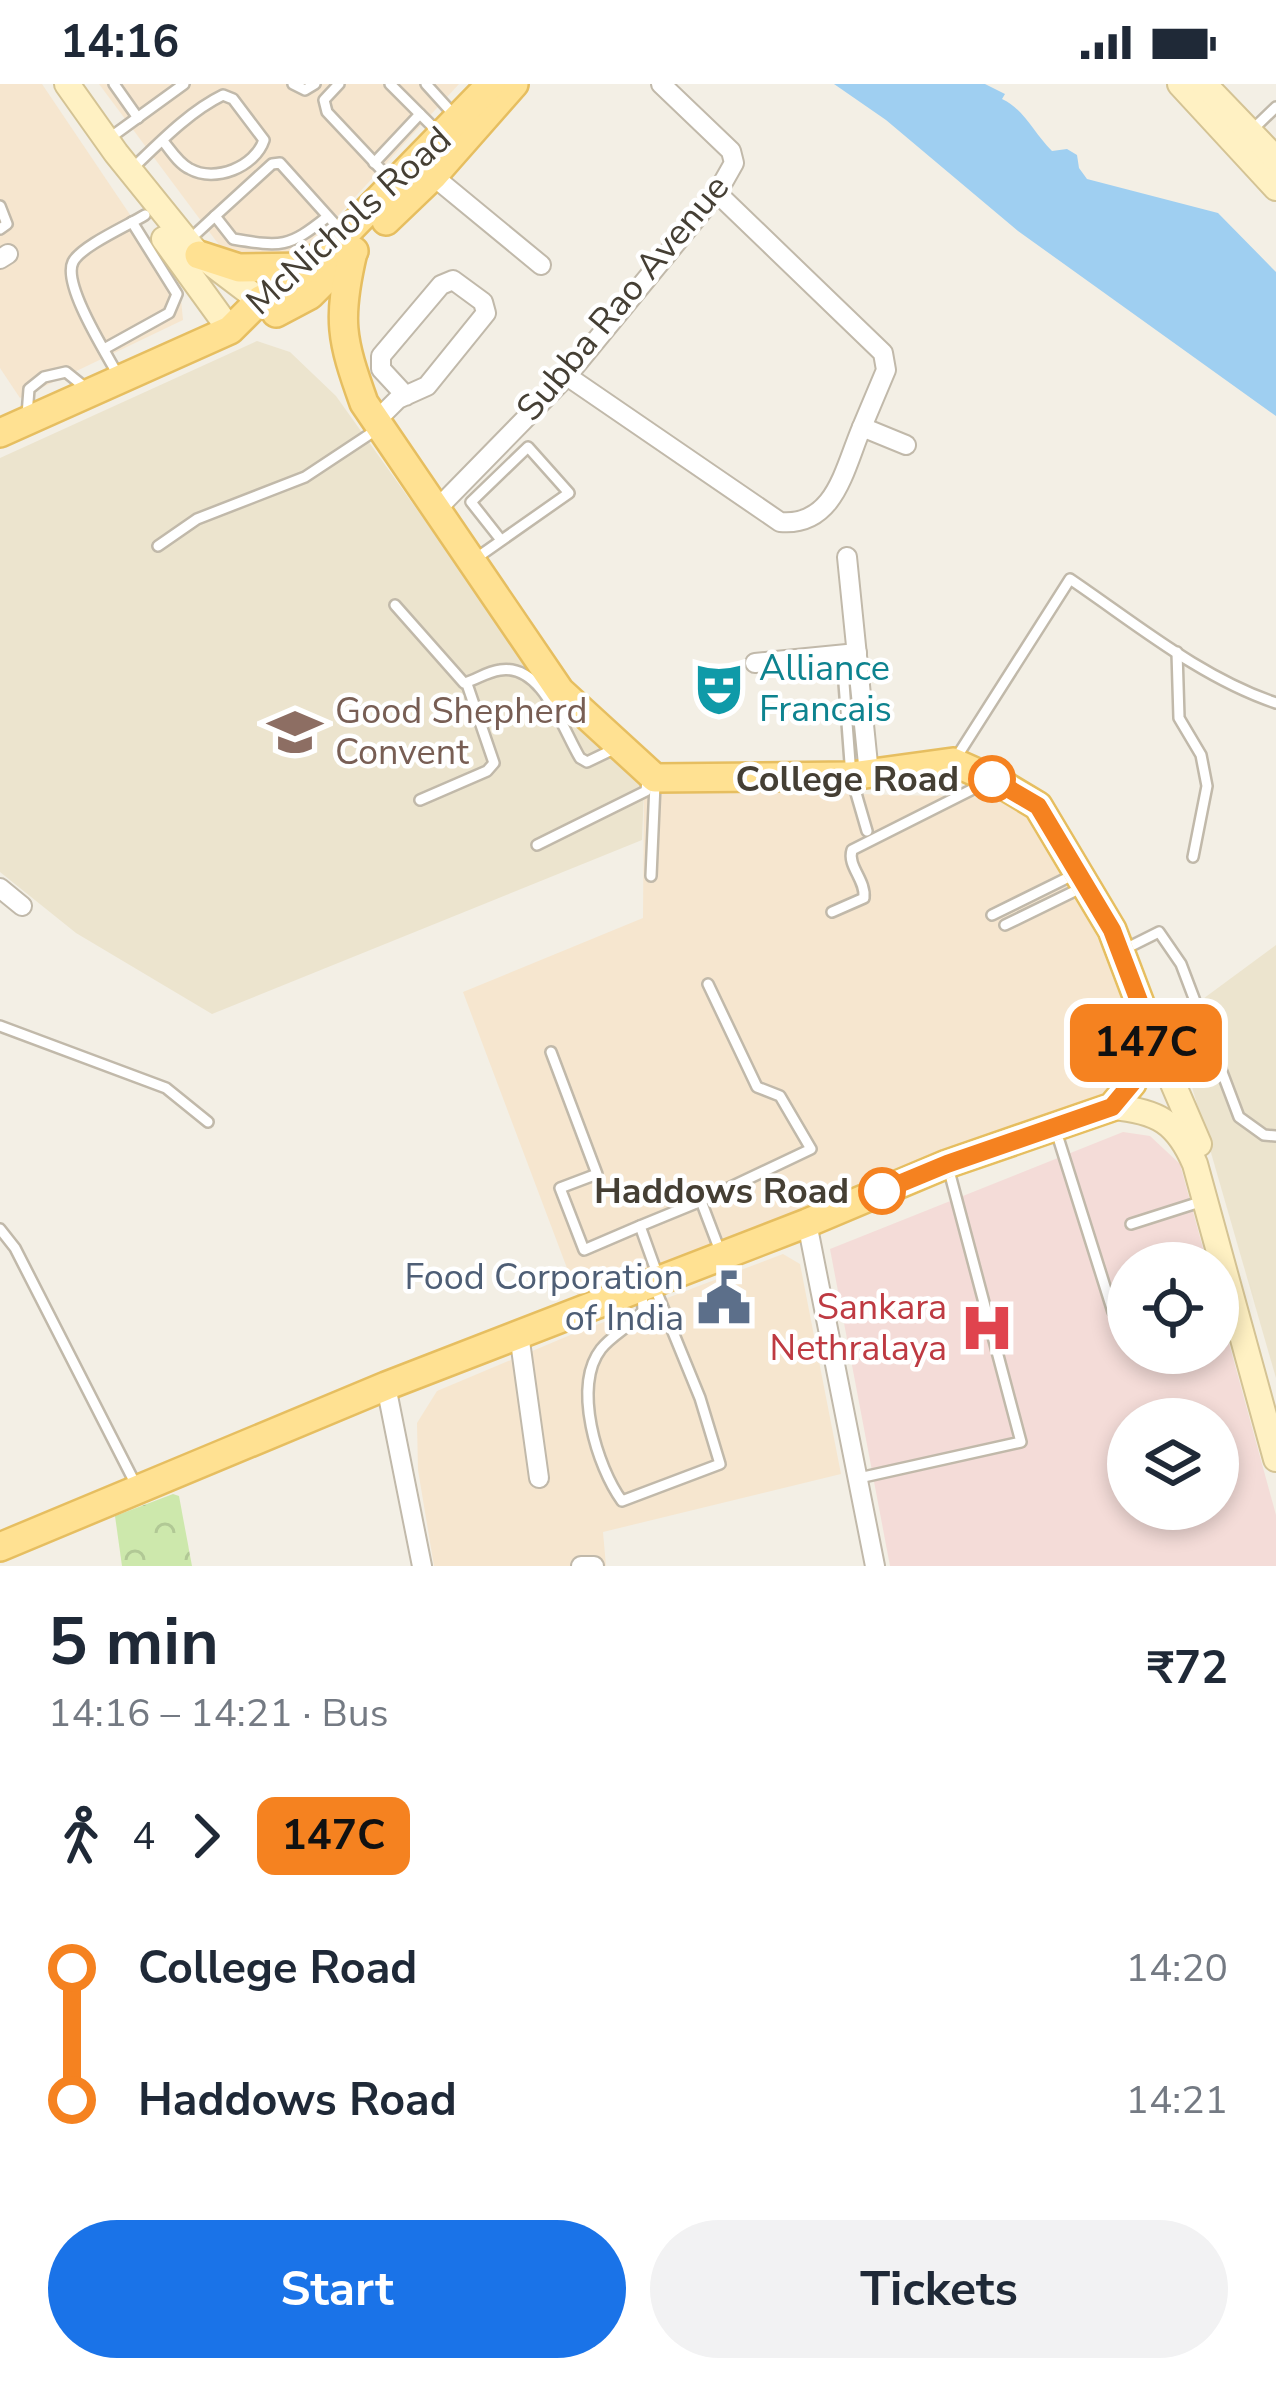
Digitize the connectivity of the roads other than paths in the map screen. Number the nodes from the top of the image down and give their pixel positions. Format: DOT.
graph roads {
  1 [pos="47,84"];
  2 [pos="67,84"];
  3 [pos="114,84"];
  4 [pos="184,84"];
  5 [pos="293,84"];
  6 [pos="315,84"];
  7 [pos="340,84"];
  8 [pos="390,84"];
  9 [pos="426,84"];
  10 [pos="490,84"];
  11 [pos="514,84"];
  12 [pos="661,84"];
  13 [pos="1180,84"];
  14 [pos="1216,88"];
  15 [pos="1276,106"];
  16 [pos="421,115"];
  17 [pos="138,118"];
  18 [pos="451,128"];
  19 [pos="1250,132"];
  20 [pos="106,140"];
  21 [pos="163,141"];
  22 [pos="1276,159"];
  23 [pos="130,170"];
  24 [pos="382,172"];
  25 [pos="433,176"];
  26 [pos="1276,188"];
  27 [pos="717,193"];
  28 [pos="0,206"];
  29 [pos="214,216"];
  30 [pos="138,219"];
  31 [pos="0,230"];
  32 [pos="341,235"];
  33 [pos="194,248"];
  34 [pos="541,265"];
  35 [pos="326,281"];
  36 [pos="268,306"];
  37 [pos="230,330"];
  38 [pos="104,349"];
  39 [pos="116,370"];
  40 [pos="566,376"];
  41 [pos="406,396"];
  42 [pos="374,417"];
  43 [pos="9,425"];
  44 [pos="862,427"];
  45 [pos="515,429"];
  46 [pos="907,445"];
  47 [pos="531,448"];
  48 [pos="436,510"];
  49 [pos="501,540"];
  50 [pos="158,545"];
  51 [pos="847,557"];
  52 [pos="471,562"];
  53 [pos="395,605"];
  54 [pos="1177,652"];
  55 [pos="857,653"];
  56 [pos="755,663"];
  57 [pos="843,670"];
  58 [pos="467,684"];
  59 [pos="1276,703"];
  60 [pos="619,746"];
  61 [pos="952,762"];
  62 [pos="651,775"];
  63 [pos="860,775"];
  64 [pos="992,779"];
  65 [pos="420,800"];
  66 [pos="866,831"];
  67 [pos="537,845"];
  68 [pos="1193,857"];
  69 [pos="651,876"];
  70 [pos="1082,879"];
  71 [pos="0,888"];
  72 [pos="22,906"];
  73 [pos="832,912"];
  74 [pos="992,915"];
  75 [pos="1005,925"];
  76 [pos="1120,951"];
  77 [pos="708,984"];
  78 [pos="0,1026"];
  79 [pos="1150,1030"];
  80 [pos="551,1052"];
  81 [pos="1112,1107"];
  82 [pos="208,1122"];
  83 [pos="1054,1126"];
  84 [pos="1276,1136"];
  85 [pos="947,1164"];
  86 [pos="1205,1201"];
  87 [pos="701,1202"];
  88 [pos="807,1223"];
  89 [pos="1131,1224"];
  90 [pos="640,1226"];
  91 [pos="0,1229"];
  92 [pos="722,1256"];
  93 [pos="651,1283"];
  94 [pos="1107,1293"];
  95 [pos="519,1334"];
  96 [pos="386,1386"];
  97 [pos="1272,1408"];
  98 [pos="1276,1459"];
  99 [pos="539,1478"];
  100 [pos="859,1478"];
  101 [pos="139,1492"];
  102 [pos="0,1547"];
  103 [pos="422,1566"];
  104 [pos="580,1566"];
  105 [pos="595,1566"];
  106 [pos="874,1566"];
  1 -- 30 [label="main road"];
  2 -- 20 [label="main road"];
  3 -- 17 [label="lane"];
  4 -- 17 [label="lane"];
  5 -- 6 [label="lane"];
  7 -- 24 [label="lane"];
  8 -- 16 [label="lane"];
  9 -- 18 [label="lane"];
  10 -- 18 [label="main road, McNichols Road"];
  11 -- 25 [label="main road, McNichols Road"];
  12 -- 27 [label="street, Subba Rao Avenue"];
  13 -- 26 [label="main road"];
  14 -- 19 [label="main road"];
  15 -- 19 [label="lane"];
  16 -- 18 [label="lane"];
  16 -- 24 [label="lane"];
  17 -- 20 [label="lane"];
  18 -- 24 [label="main road, McNichols Road"];
  19 -- 22 [label="main road"];
  20 -- 23 [label="main road"];
  21 -- 21 [label="lane"];
  21 -- 23 [label="lane"];
  23 -- 33 [label="main road"];
  24 -- 32 [label="main road, McNichols Road"];
  25 -- 32 [label="main road, McNichols Road"];
  25 -- 34 [label="street"];
  27 -- 40 [label="street, Subba Rao Avenue"];
  27 -- 44 [label="street"];
  28 -- 31 [label="lane"];
  29 -- 32 [label="lane"];
  29 -- 32 [label="lane"];
  29 -- 33 [label="lane"];
  30 -- 37 [label="main road"];
  30 -- 38 [label="lane"];
  30 -- 38 [label="lane"];
  32 -- 35 [label="main road"];
  32 -- 35 [label="main road, McNichols Road"];
  33 -- 35 [label="main road"];
  33 -- 36 [label="main road"];
  35 -- 36 [label="main road, McNichols Road"];
  35 -- 42 [label="main road"];
  36 -- 37 [label="main road, McNichols Road"];
  37 -- 39 [label="main road, McNichols Road"];
  38 -- 39 [label="lane"];
  39 -- 43 [label="main road, McNichols Road"];
  40 -- 44 [label="street"];
  40 -- 45 [label="street, Subba Rao Avenue"];
  41 -- 41 [label="street"];
  41 -- 42 [label="street"];
  42 -- 48 [label="main road"];
  42 -- 50 [label="lane"];
  44 -- 46 [label="street"];
  45 -- 47 [label="lane"];
  45 -- 48 [label="street, Subba Rao Avenue"];
  47 -- 49 [label="lane"];
  47 -- 49 [label="lane"];
  48 -- 52 [label="main road"];
  49 -- 52 [label="lane"];
  51 -- 55 [label="street"];
  52 -- 60 [label="main road"];
  53 -- 58 [label="lane"];
  54 -- 59 [label="lane"];
  54 -- 61 [label="lane"];
  54 -- 68 [label="lane"];
  55 -- 56 [label="street"];
  55 -- 63 [label="street"];
  57 -- 63 [label="lane"];
  58 -- 60 [label="lane"];
  58 -- 65 [label="lane"];
  60 -- 62 [label="main road"];
  61 -- 63 [label="main road"];
  61 -- 64 [label="main road"];
  62 -- 63 [label="main road"];
  62 -- 67 [label="lane"];
  62 -- 69 [label="lane"];
  63 -- 66 [label="lane"];
  64 -- 70 [label="main road"];
  64 -- 73 [label="lane"];
  70 -- 74 [label="lane"];
  70 -- 75 [label="lane"];
  70 -- 76 [label="main road"];
  71 -- 72 [label="street"];
  76 -- 79 [label="main road"];
  76 -- 84 [label="lane"];
  77 -- 87 [label="lane"];
  78 -- 82 [label="lane"];
  79 -- 81 [label="main road"];
  79 -- 97 [label="main road"];
  80 -- 90 [label="lane"];
  81 -- 83 [label="main road"];
  81 -- 86 [label="main road"];
  83 -- 85 [label="main road"];
  83 -- 94 [label="lane"];
  85 -- 88 [label="main road"];
  85 -- 100 [label="lane"];
  86 -- 89 [label="lane"];
  86 -- 97 [label="main road"];
  87 -- 90 [label="lane"];
  87 -- 92 [label="lane"];
  88 -- 92 [label="main road"];
  88 -- 100 [label="street"];
  90 -- 93 [label="lane"];
  91 -- 101 [label="lane"];
  92 -- 93 [label="main road"];
  93 -- 93 [label="lane"];
  93 -- 95 [label="main road"];
  95 -- 96 [label="main road"];
  95 -- 99 [label="street"];
  96 -- 101 [label="main road"];
  96 -- 103 [label="street"];
  97 -- 98 [label="main road"];
  100 -- 106 [label="street"];
  101 -- 102 [label="main road"];
  104 -- 105 [label="street"];
}
